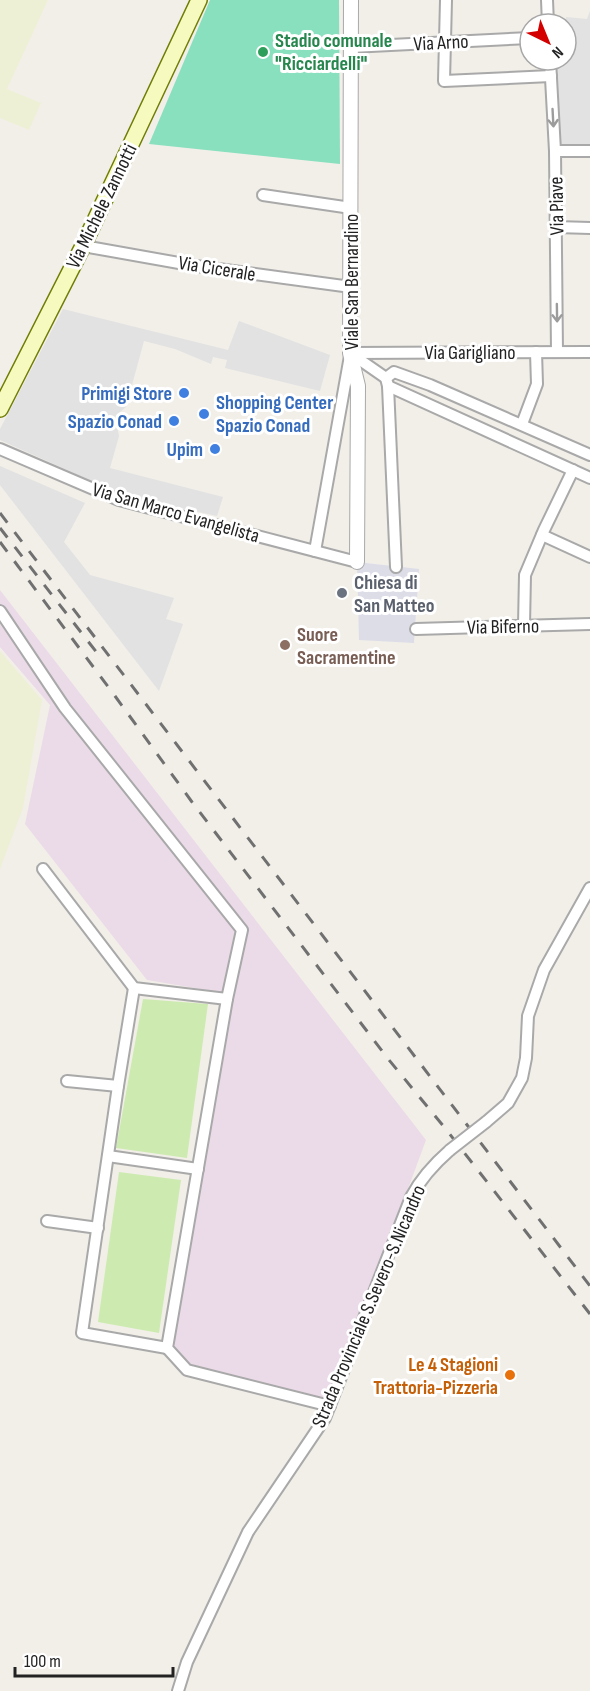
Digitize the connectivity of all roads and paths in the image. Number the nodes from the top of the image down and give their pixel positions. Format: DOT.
graph roads {
  1 [pos="199,0"];
  2 [pos="351,0"];
  3 [pos="446,0"];
  4 [pos="518,38"];
  5 [pos="445,41"];
  6 [pos="351,47"];
  7 [pos="551,72"];
  8 [pos="551,76"];
  9 [pos="555,151"];
  10 [pos="590,151"];
  11 [pos="263,195"];
  12 [pos="351,208"];
  13 [pos="556,227"];
  14 [pos="590,228"];
  15 [pos="83,246"];
  16 [pos="351,287"];
  17 [pos="536,352"];
  18 [pos="557,352"];
  19 [pos="590,352"];
  20 [pos="350,353"];
  21 [pos="387,382"];
  22 [pos="0,409"];
  23 [pos="522,424"];
  24 [pos="0,449"];
  25 [pos="590,455"];
  26 [pos="573,470"];
  27 [pos="589,476"];
  28 [pos="542,535"];
  29 [pos="315,551"];
  30 [pos="590,557"];
  31 [pos="357,562"];
  32 [pos="396,567"];
  33 [pos="0,611"];
  34 [pos="590,624"];
  35 [pos="524,625"];
  36 [pos="416,629"];
  37 [pos="43,869"];
  38 [pos="590,888"];
  39 [pos="134,988"];
  40 [pos="227,999"];
  41 [pos="67,1081"];
  42 [pos="118,1086"];
  43 [pos="108,1156"];
  44 [pos="198,1169"];
  45 [pos="47,1221"];
  46 [pos="98,1228"];
  47 [pos="167,1348"];
  48 [pos="330,1406"];
  49 [pos="178,1691"];
  1 -- 15 [label="main road, Via Michele Zannotti"];
  2 -- 6 [label="street, Viale San Bernardino"];
  3 -- 5 [label="street"];
  4 -- 5 [label="street, Via Arno"];
  5 -- 6 [label="street, Via Arno"];
  5 -- 8 [label="street"];
  6 -- 12 [label="street, Viale San Bernardino"];
  7 -- 8 [label="street, Via Piave"];
  8 -- 9 [label="street, Via Piave, one-way"];
  9 -- 10 [label="street"];
  9 -- 13 [label="street, Via Piave"];
  11 -- 12 [label="street"];
  12 -- 16 [label="street, Viale San Bernardino"];
  13 -- 14 [label="street"];
  13 -- 18 [label="street, Via Piave, one-way"];
  15 -- 16 [label="street, Via Cicerale"];
  15 -- 22 [label="main road, Via Michele Zannotti"];
  16 -- 20 [label="street, Viale San Bernardino"];
  17 -- 18 [label="street, Via Garigliano"];
  17 -- 20 [label="street, Via Garigliano"];
  17 -- 23 [label="street"];
  18 -- 19 [label="street, Via Garigliano"];
  20 -- 21 [label="street"];
  20 -- 29 [label="street"];
  20 -- 31 [label="street, Viale San Bernardino"];
  21 -- 23 [label="street"];
  21 -- 26 [label="street"];
  21 -- 32 [label="street"];
  23 -- 25 [label="street"];
  24 -- 29 [label="street, Via San Marco Evangelista"];
  26 -- 27 [label="street"];
  26 -- 28 [label="street"];
  28 -- 30 [label="street"];
  28 -- 35 [label="street"];
  29 -- 31 [label="street, Via San Marco Evangelista"];
  33 -- 40 [label="street"];
  34 -- 35 [label="street, Via Biferno"];
  35 -- 36 [label="street, Via Biferno"];
  37 -- 39 [label="street"];
  38 -- 48 [label="street, Strada Provinciale S.Severo-S.Nicandro, bridge"];
  39 -- 40 [label="street"];
  39 -- 42 [label="street"];
  40 -- 44 [label="street"];
  41 -- 42 [label="street"];
  42 -- 43 [label="street"];
  43 -- 44 [label="street"];
  43 -- 46 [label="street"];
  44 -- 47 [label="street"];
  45 -- 46 [label="street"];
  46 -- 47 [label="street"];
  47 -- 48 [label="street"];
  48 -- 49 [label="street, Strada Provinciale S.Severo-S.Nicandro"];
}
